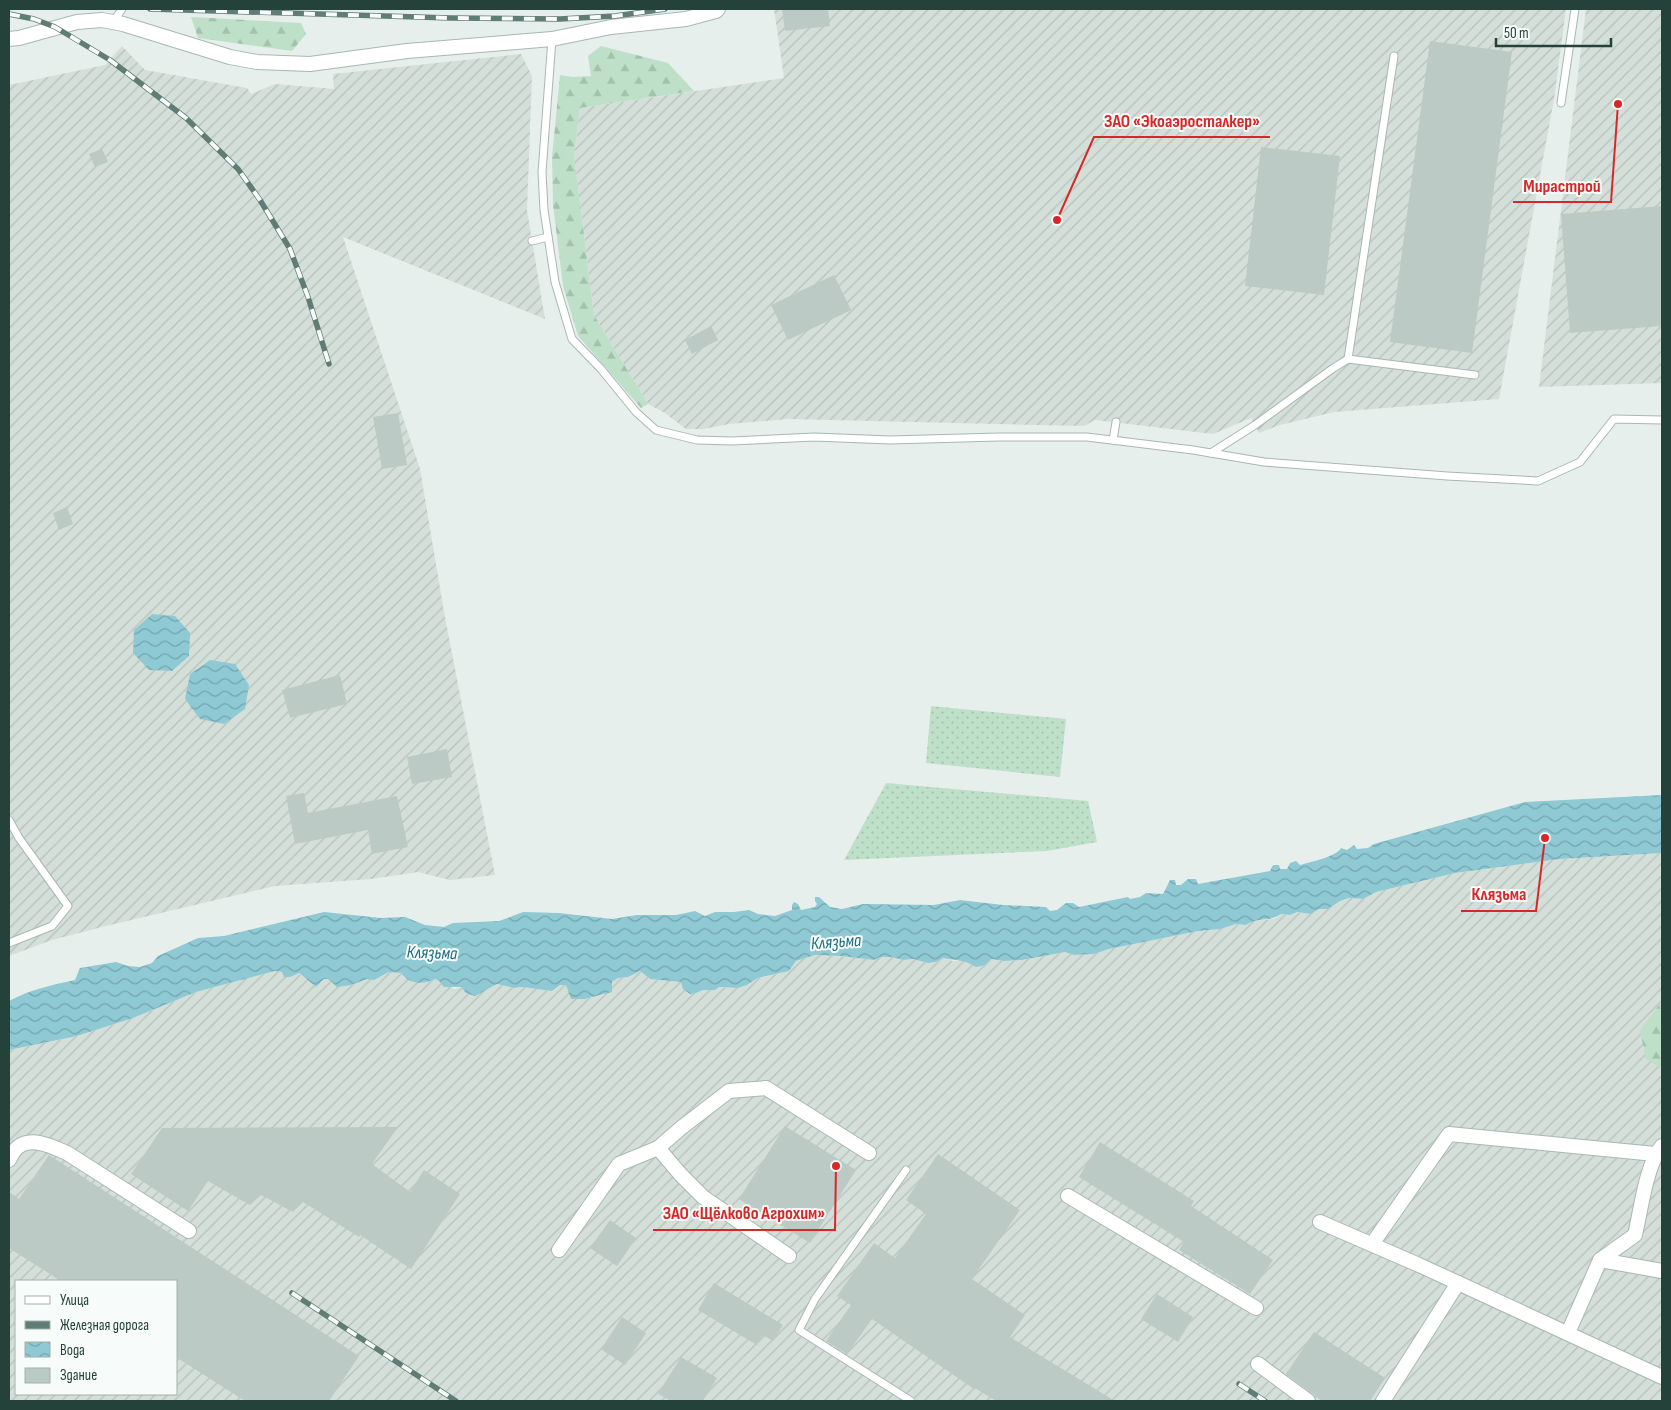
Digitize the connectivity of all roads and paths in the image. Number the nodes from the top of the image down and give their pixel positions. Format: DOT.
graph roads {
  1 [pos="122,9"];
  2 [pos="718,9"];
  3 [pos="1575,9"];
  4 [pos="113,22"];
  5 [pos="552,39"];
  6 [pos="9,40"];
  7 [pos="1394,56"];
  8 [pos="1561,103"];
  9 [pos="548,237"];
  10 [pos="532,241"];
  11 [pos="1348,359"];
  12 [pos="1475,375"];
  13 [pos="1662,420"];
  14 [pos="1116,422"];
  15 [pos="1113,440"];
  16 [pos="1211,453"];
  17 [pos="9,820"];
  18 [pos="9,942"];
  19 [pos="658,1148"];
  20 [pos="1659,1150"];
  21 [pos="869,1153"];
  22 [pos="9,1160"];
  23 [pos="906,1170"];
  24 [pos="1068,1196"];
  25 [pos="1320,1222"];
  26 [pos="189,1230"];
  27 [pos="1372,1244"];
  28 [pos="558,1250"];
  29 [pos="789,1256"];
  30 [pos="1600,1260"];
  31 [pos="1662,1271"];
  32 [pos="1458,1283"];
  33 [pos="1256,1308"];
  34 [pos="1568,1333"];
  35 [pos="1258,1364"];
  36 [pos="1661,1372"];
  37 [pos="911,1401"];
  38 [pos="1308,1401"];
  39 [pos="1383,1401"];
  1 -- 4 [label="lane"];
  2 -- 5 [label="street"];
  3 -- 8 [label="lane"];
  4 -- 5 [label="street"];
  4 -- 6 [label="street"];
  5 -- 9 [label="lane"];
  7 -- 11 [label="lane"];
  9 -- 10 [label="lane"];
  9 -- 15 [label="lane"];
  11 -- 12 [label="lane"];
  11 -- 16 [label="lane"];
  13 -- 16 [label="lane"];
  14 -- 15 [label="lane"];
  15 -- 16 [label="lane"];
  17 -- 18 [label="lane"];
  19 -- 21 [label="street"];
  19 -- 28 [label="street"];
  19 -- 29 [label="street"];
  20 -- 27 [label="street"];
  20 -- 30 [label="street"];
  22 -- 26 [label="street"];
  23 -- 37 [label="lane"];
  24 -- 33 [label="street"];
  25 -- 27 [label="street"];
  27 -- 32 [label="street"];
  30 -- 31 [label="street"];
  30 -- 34 [label="street"];
  32 -- 34 [label="street"];
  32 -- 39 [label="street"];
  34 -- 36 [label="street"];
  35 -- 38 [label="street"];
}
